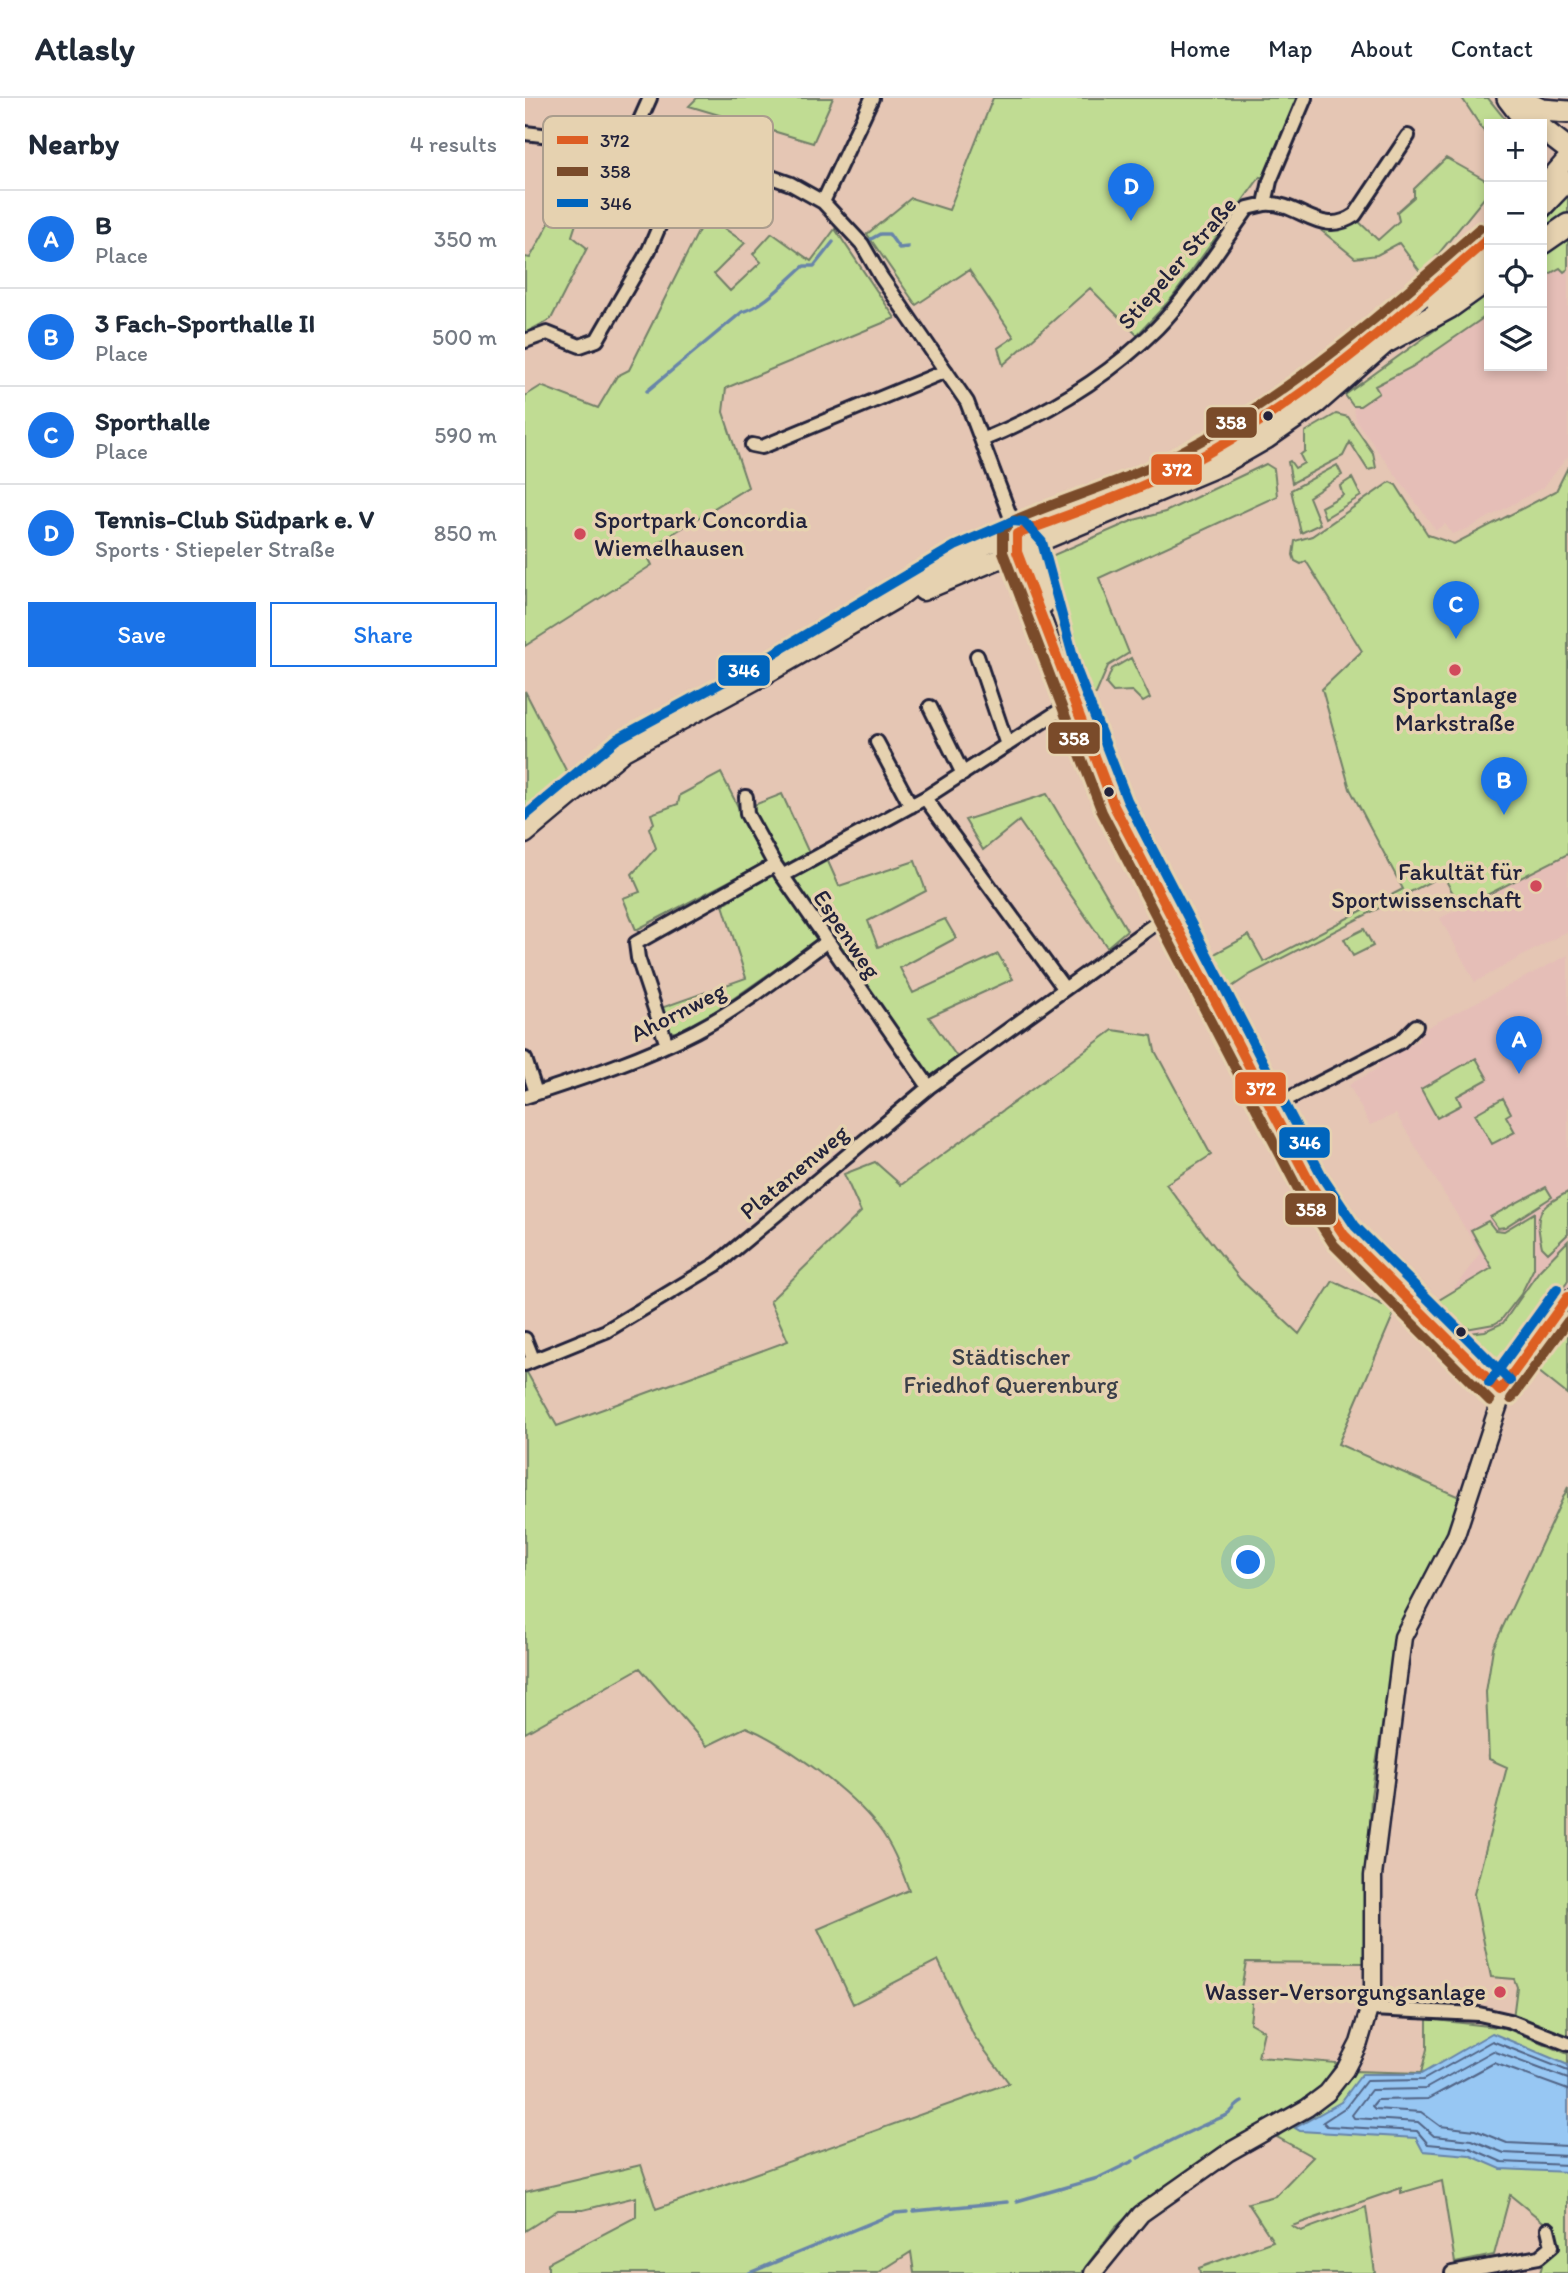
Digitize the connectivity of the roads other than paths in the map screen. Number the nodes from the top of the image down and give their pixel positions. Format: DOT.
graph roads {
  1 [pos="650,98"];
  2 [pos="872,98"];
  3 [pos="1305,98"];
  4 [pos="1509,98"];
  5 [pos="1515,98"];
  6 [pos="1568,112"];
  7 [pos="642,116"];
  8 [pos="1527,119"];
  9 [pos="525,133"];
  10 [pos="543,135"];
  11 [pos="1547,135"];
  12 [pos="1408,136"];
  13 [pos="1568,149"];
  14 [pos="1568,158"];
  15 [pos="773,177"];
  16 [pos="1568,181"];
  17 [pos="1547,182"];
  18 [pos="823,202"];
  19 [pos="1547,203"];
  20 [pos="1265,204"];
  21 [pos="1568,226"];
  22 [pos="658,228"];
  23 [pos="1547,240"];
  24 [pos="1484,242"];
  25 [pos="1484,260"];
  26 [pos="1484,283"];
  27 [pos="525,341"];
  28 [pos="1388,341"];
  29 [pos="946,371"];
  30 [pos="982,440"];
  31 [pos="752,445"];
  32 [pos="1021,544"];
  33 [pos="977,656"];
  34 [pos="1074,705"];
  35 [pos="930,707"];
  36 [pos="877,743"];
  37 [pos="1007,745"];
  38 [pos="963,774"];
  39 [pos="746,797"];
  40 [pos="925,798"];
  41 [pos="911,806"];
  42 [pos="525,834"];
  43 [pos="775,865"];
  44 [pos="782,876"];
  45 [pos="1159,921"];
  46 [pos="826,943"];
  47 [pos="1064,988"];
  48 [pos="1416,1026"];
  49 [pos="667,1045"];
  50 [pos="525,1059"];
  51 [pos="929,1087"];
  52 [pos="531,1095"];
  53 [pos="1270,1108"];
  54 [pos="1568,1297"];
  55 [pos="525,1339"];
  56 [pos="529,1362"];
  57 [pos="1500,1391"];
  58 [pos="1371,2009"];
  59 [pos="1568,2044"];
  60 [pos="1548,2229"];
  61 [pos="1093,2273"];
  62 [pos="1452,2273"];
  1 -- 7 [label="street"];
  2 -- 18 [label="street"];
  3 -- 20 [label="street, Stiepeler Straße"];
  4 -- 8 [label="highway"];
  5 -- 6 [label="highway"];
  9 -- 10 [label="street"];
  11 -- 13 [label="highway"];
  12 -- 20 [label="street, Stiepeler Straße"];
  14 -- 17 [label="main road"];
  15 -- 18 [label="street"];
  16 -- 19 [label="main road"];
  18 -- 29 [label="street"];
  20 -- 30 [label="street, Stiepeler Straße"];
  21 -- 23 [label="highway"];
  22 -- 27 [label="street"];
  24 -- 32 [label="main road"];
  25 -- 28 [label="main road"];
  26 -- 28 [label="highway"];
  28 -- 32 [label="main road"];
  29 -- 30 [label="street"];
  29 -- 31 [label="street"];
  30 -- 32 [label="street"];
  32 -- 34 [label="street"];
  32 -- 42 [label="main road"];
  33 -- 37 [label="street"];
  34 -- 37 [label="street"];
  34 -- 53 [label="street"];
  35 -- 38 [label="street"];
  36 -- 41 [label="street"];
  37 -- 38 [label="street"];
  38 -- 40 [label="street"];
  39 -- 43 [label="street, Espenweg"];
  40 -- 41 [label="street"];
  40 -- 47 [label="street"];
  41 -- 44 [label="street"];
  43 -- 44 [label="street, Espenweg"];
  43 -- 49 [label="street"];
  44 -- 46 [label="street, Espenweg"];
  45 -- 47 [label="street, Platanenweg"];
  46 -- 49 [label="street, Ahornweg"];
  46 -- 51 [label="street, Espenweg"];
  47 -- 51 [label="street, Platanenweg"];
  48 -- 53 [label="street"];
  49 -- 52 [label="street, Ahornweg"];
  50 -- 52 [label="street, Ahornweg"];
  51 -- 56 [label="street, Platanenweg"];
  53 -- 57 [label="street"];
  54 -- 57 [label="street"];
  55 -- 56 [label="street"];
  57 -- 58 [label="street"];
  58 -- 59 [label="street"];
  58 -- 61 [label="street"];
  60 -- 62 [label="street"];
}
